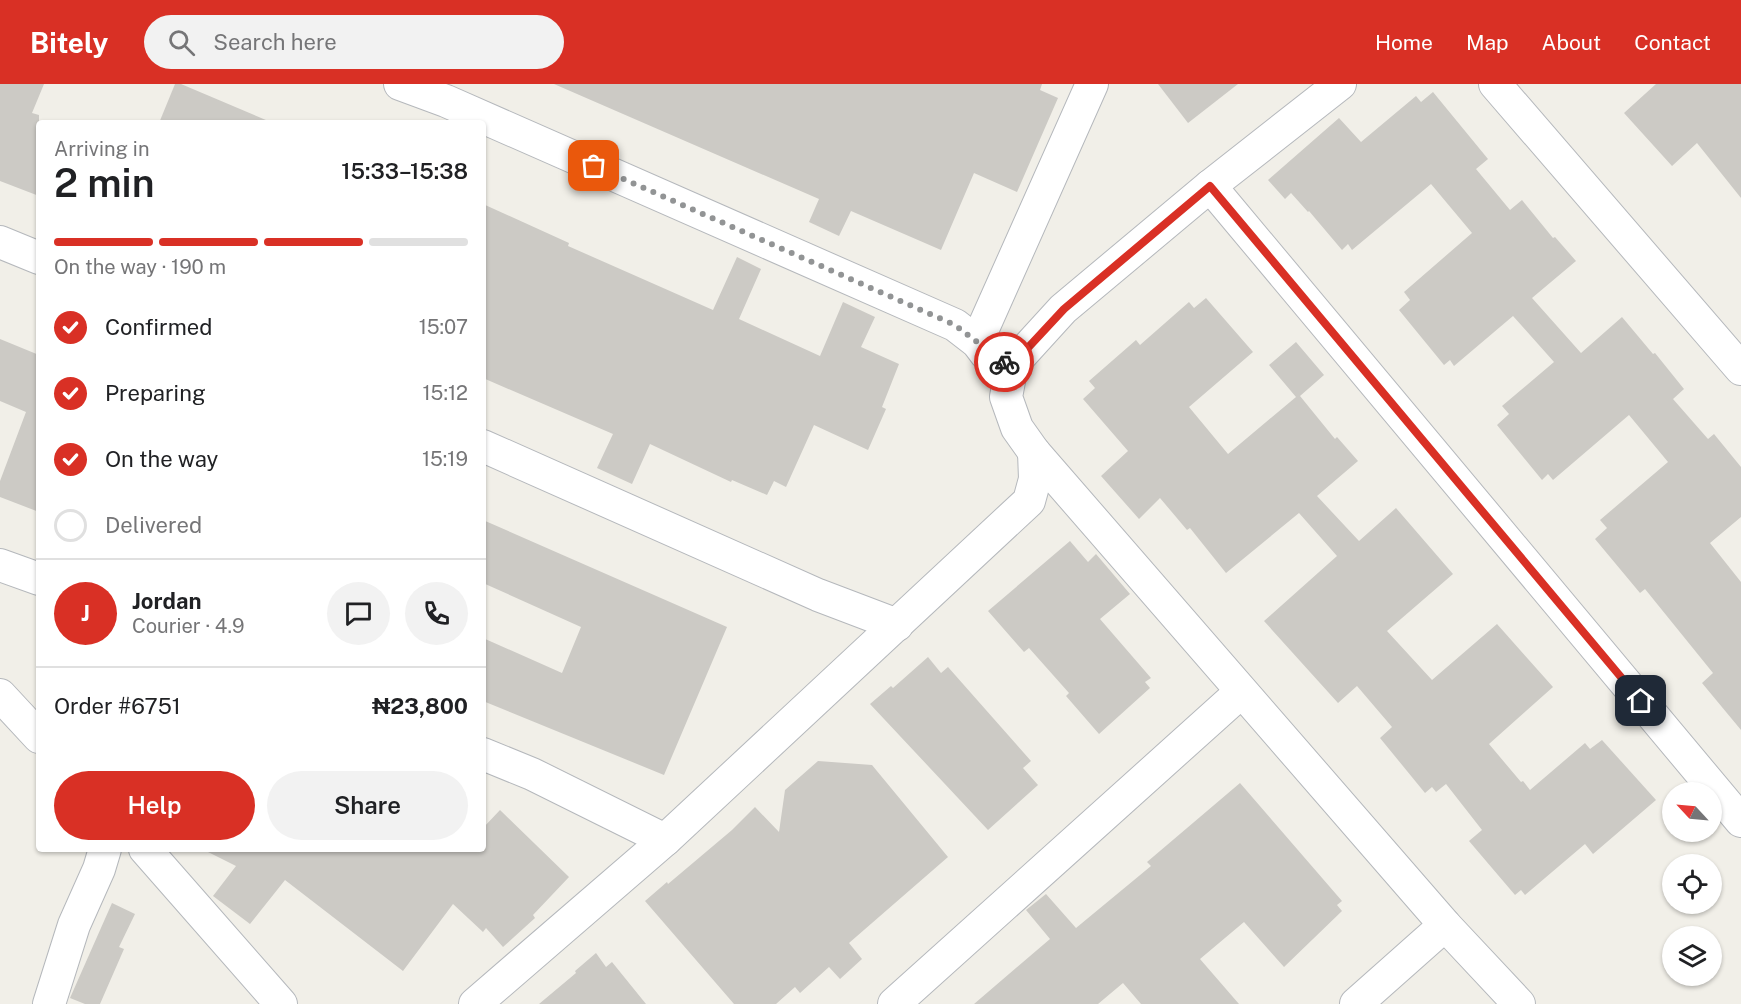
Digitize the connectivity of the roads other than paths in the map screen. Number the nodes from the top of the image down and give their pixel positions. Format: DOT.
graph roads {
  1 [pos="400,84"];
  2 [pos="1092,84"];
  3 [pos="1340,84"];
  4 [pos="1495,84"];
  5 [pos="1210,186"];
  6 [pos="0,242"];
  7 [pos="36,257"];
  8 [pos="977,342"];
  9 [pos="1012,365"];
  10 [pos="1741,369"];
  11 [pos="486,447"];
  12 [pos="1034,452"];
  13 [pos="0,565"];
  14 [pos="36,578"];
  15 [pos="897,625"];
  16 [pos="1241,692"];
  17 [pos="0,695"];
  18 [pos="36,734"];
  19 [pos="486,755"];
  20 [pos="1739,812"];
  21 [pos="665,840"];
  22 [pos="104,852"];
  23 [pos="147,852"];
  24 [pos="1445,925"];
  25 [pos="49,1004"];
  26 [pos="281,1004"];
  27 [pos="475,1004"];
  28 [pos="894,1004"];
  29 [pos="1356,1004"];
  30 [pos="1519,1004"];
  1 -- 8 [label="street"];
  2 -- 8 [label="street"];
  3 -- 5 [label="street"];
  4 -- 10 [label="street"];
  5 -- 9 [label="street"];
  5 -- 20 [label="street"];
  6 -- 7 [label="street"];
  8 -- 9 [label="street"];
  9 -- 12 [label="street"];
  11 -- 15 [label="street"];
  12 -- 15 [label="street"];
  12 -- 16 [label="street"];
  13 -- 14 [label="street"];
  15 -- 21 [label="street"];
  16 -- 24 [label="street"];
  16 -- 28 [label="street"];
  17 -- 18 [label="street"];
  19 -- 21 [label="street"];
  21 -- 27 [label="street"];
  22 -- 25 [label="street"];
  23 -- 26 [label="street"];
  24 -- 29 [label="street"];
  24 -- 30 [label="street"];
}
